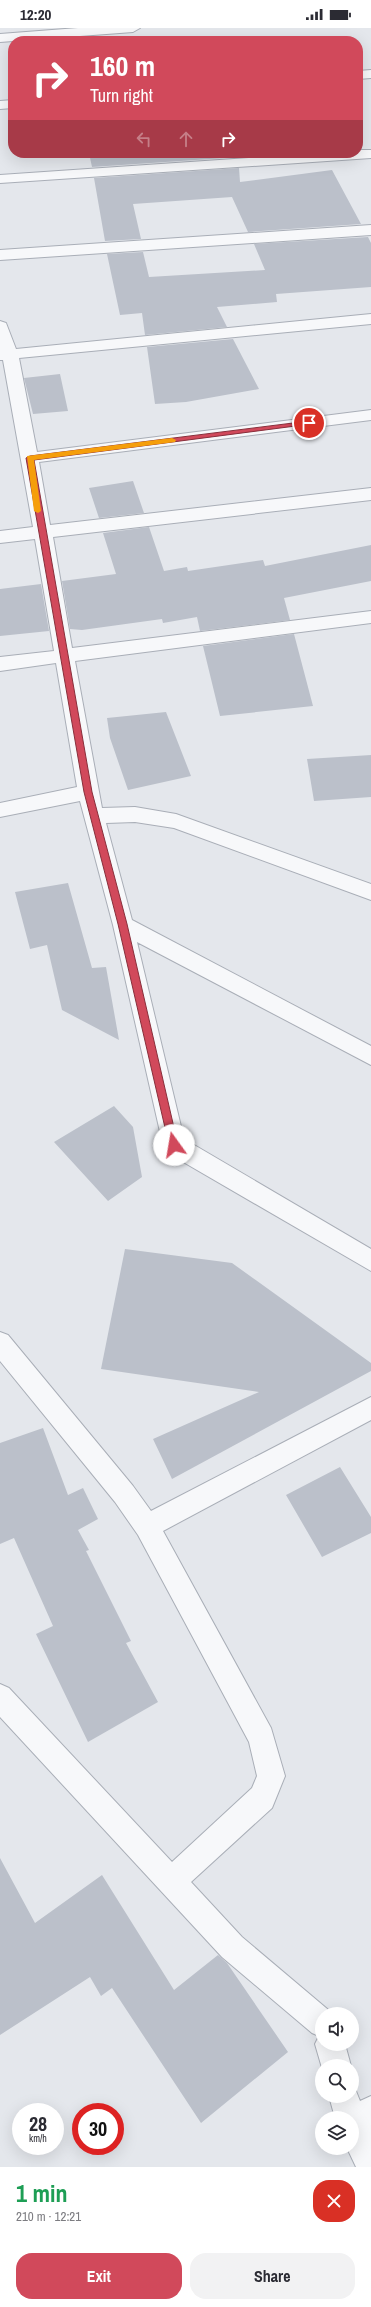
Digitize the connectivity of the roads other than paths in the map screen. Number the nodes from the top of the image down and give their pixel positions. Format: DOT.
graph roads {
  1 [pos="133,28"];
  2 [pos="35,32"];
  3 [pos="12,36"];
  4 [pos="312,158"];
  5 [pos="0,179"];
  6 [pos="371,230"];
  7 [pos="0,255"];
  8 [pos="371,319"];
  9 [pos="0,326"];
  10 [pos="5,355"];
  11 [pos="371,415"];
  12 [pos="30,458"];
  13 [pos="371,494"];
  14 [pos="41,532"];
  15 [pos="0,537"];
  16 [pos="371,617"];
  17 [pos="65,655"];
  18 [pos="0,664"];
  19 [pos="88,792"];
  20 [pos="0,810"];
  21 [pos="93,816"];
  22 [pos="371,892"];
  23 [pos="123,924"];
  24 [pos="371,1056"];
  25 [pos="371,1261"];
  26 [pos="0,1343"];
  27 [pos="371,1408"];
  28 [pos="147,1526"];
  29 [pos="0,1697"];
  30 [pos="172,1882"];
  31 [pos="315,2017"];
  32 [pos="371,2111"];
  33 [pos="359,2119"];
  34 [pos="359,2140"];
  35 [pos="371,2167"];
  1 -- 2 [label="street"];
  2 -- 3 [label="street"];
  4 -- 5 [label="street"];
  6 -- 7 [label="street"];
  8 -- 10 [label="street"];
  9 -- 10 [label="street"];
  10 -- 12 [label="street"];
  11 -- 12 [label="street"];
  12 -- 14 [label="street"];
  13 -- 14 [label="street"];
  14 -- 15 [label="street"];
  14 -- 17 [label="street"];
  16 -- 17 [label="street"];
  17 -- 18 [label="street"];
  17 -- 19 [label="street"];
  19 -- 20 [label="street"];
  19 -- 21 [label="street"];
  21 -- 22 [label="street"];
  21 -- 23 [label="street"];
  23 -- 24 [label="street"];
  23 -- 25 [label="street"];
  26 -- 28 [label="street"];
  27 -- 28 [label="street"];
  28 -- 30 [label="street"];
  29 -- 30 [label="street"];
  30 -- 31 [label="street"];
  32 -- 33 [label="street"];
  34 -- 35 [label="street"];
}
